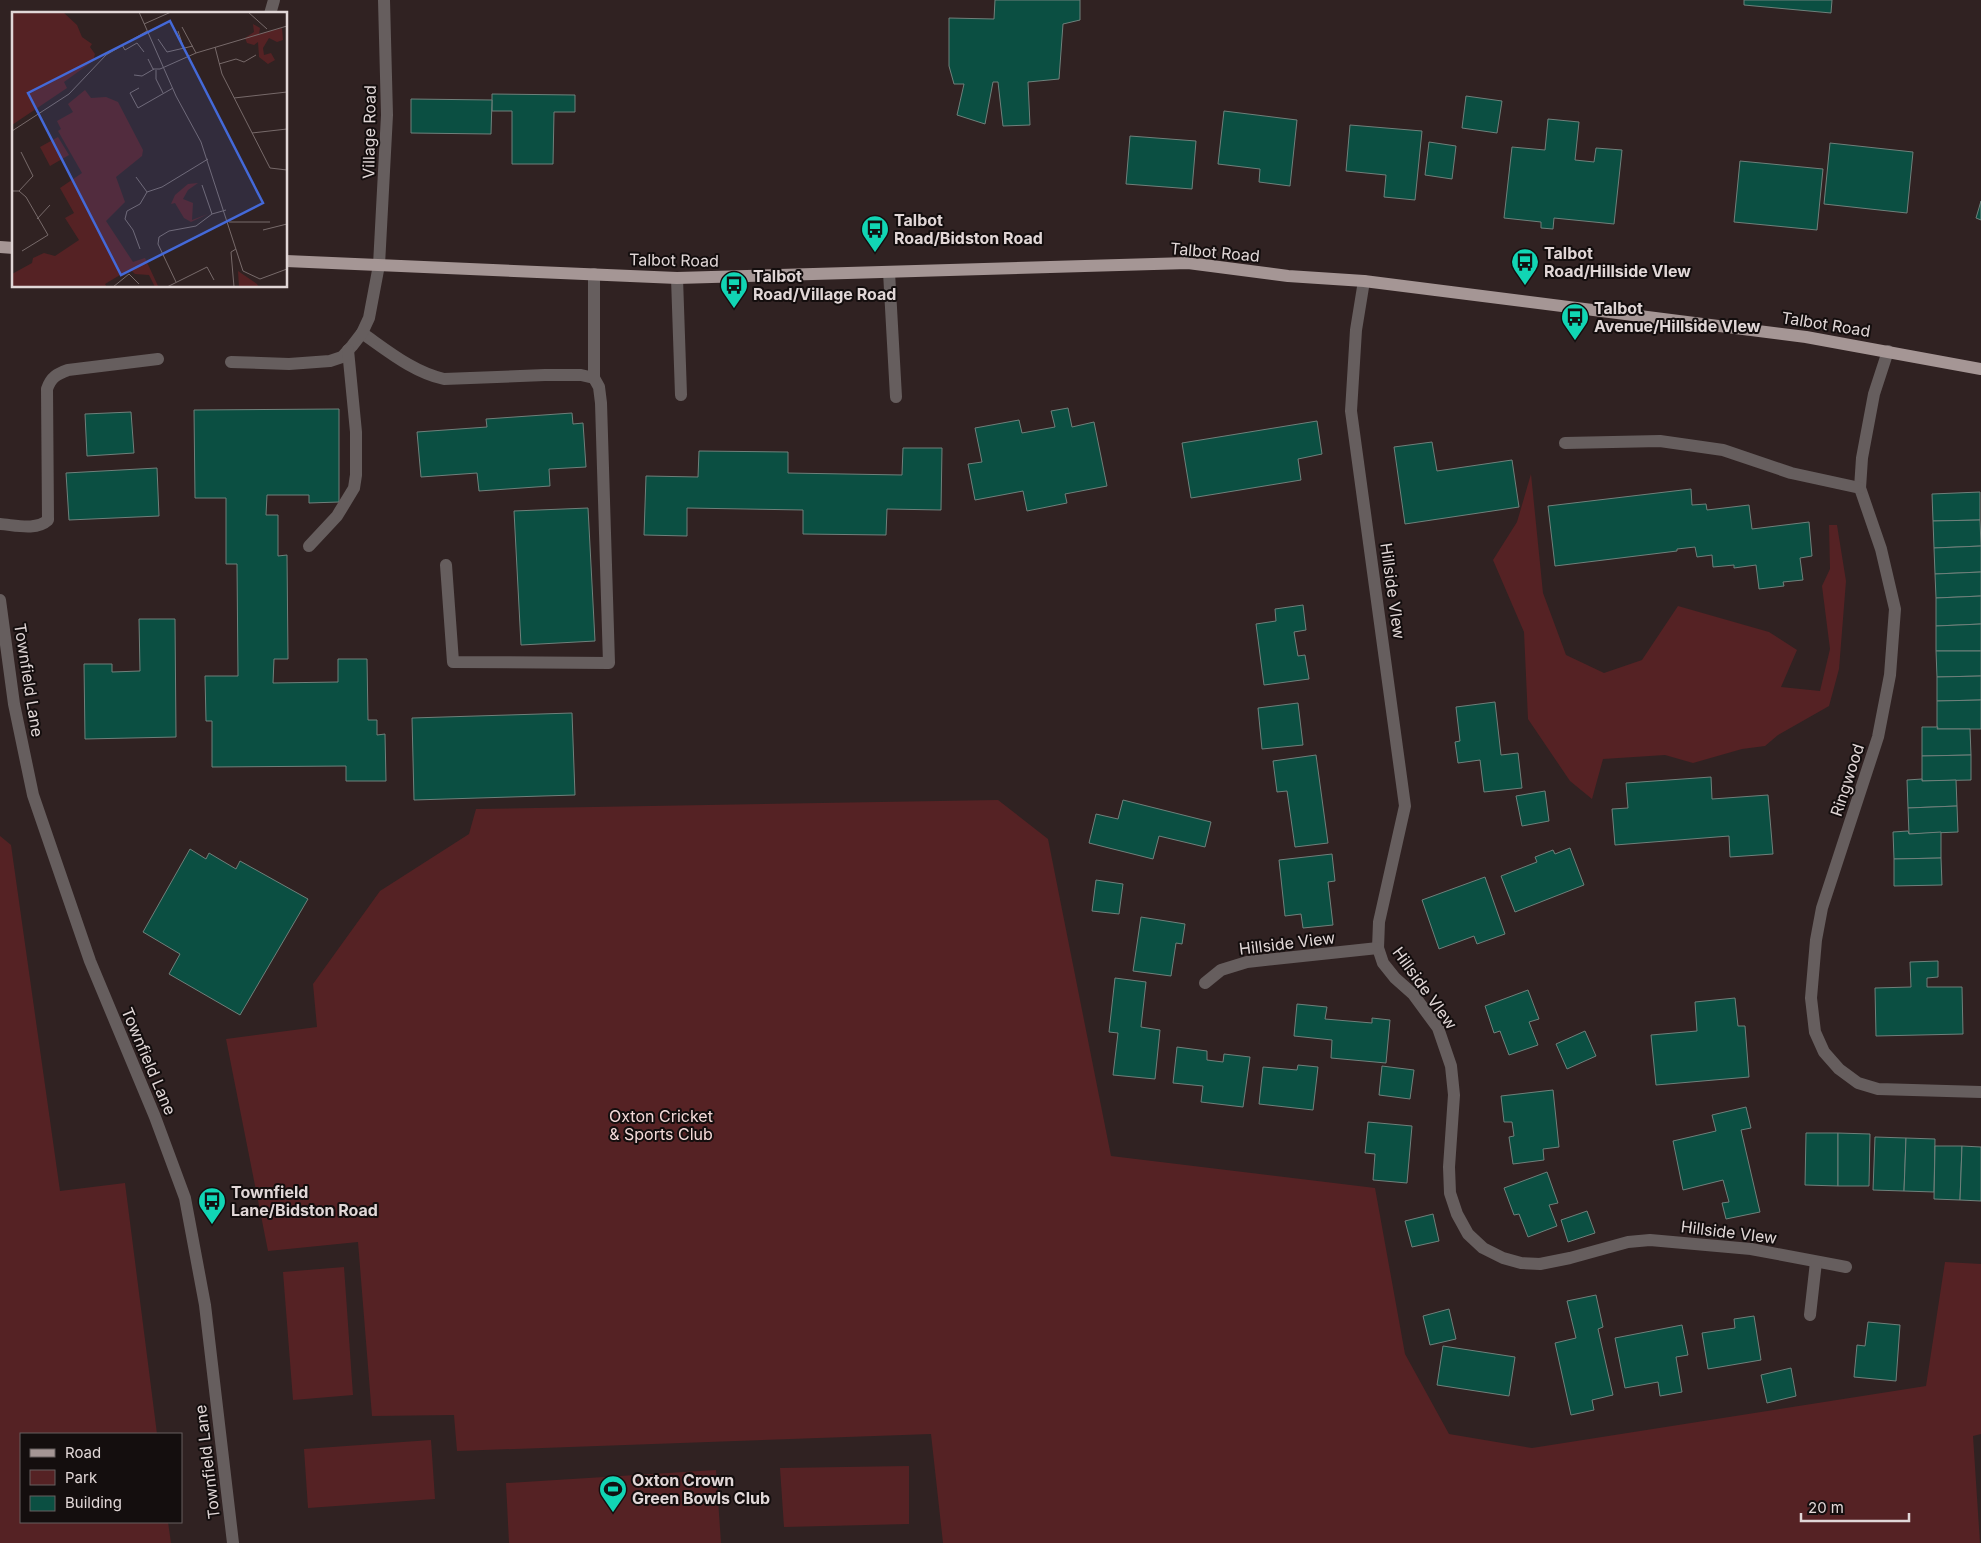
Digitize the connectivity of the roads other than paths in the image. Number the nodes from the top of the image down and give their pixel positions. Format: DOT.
graph roads {
  1 [pos="384,0"];
  2 [pos="288,261"];
  3 [pos="379,265"];
  4 [pos="888,272"];
  5 [pos="594,274"];
  6 [pos="678,278"];
  7 [pos="1364,281"];
  8 [pos="362,334"];
  9 [pos="348,350"];
  10 [pos="1888,351"];
  11 [pos="158,359"];
  12 [pos="231,362"];
  13 [pos="1981,369"];
  14 [pos="594,378"];
  15 [pos="681,395"];
  16 [pos="896,397"];
  17 [pos="1565,443"];
  18 [pos="1860,488"];
  19 [pos="0,524"];
  20 [pos="309,546"];
  21 [pos="446,565"];
  22 [pos="0,600"];
  23 [pos="1378,948"];
  24 [pos="1205,983"];
  25 [pos="1981,1092"];
  26 [pos="1816,1262"];
  27 [pos="1846,1267"];
  28 [pos="1810,1315"];
  29 [pos="233,1543"];
  1 -- 3 [label="street, Village Road"];
  2 -- 3 [label="main road, Talbot Road"];
  3 -- 5 [label="main road, Talbot Road"];
  3 -- 8 [label="street, Village Road"];
  4 -- 6 [label="main road, Talbot Road"];
  4 -- 7 [label="main road, Talbot Road"];
  4 -- 16 [label="street"];
  5 -- 6 [label="main road, Talbot Road"];
  5 -- 14 [label="street"];
  6 -- 15 [label="street"];
  7 -- 10 [label="main road, Talbot Road"];
  7 -- 23 [label="street, Hillside VIew"];
  8 -- 9 [label="street"];
  8 -- 14 [label="street"];
  9 -- 12 [label="street"];
  9 -- 20 [label="street"];
  10 -- 13 [label="main road, Talbot Road"];
  10 -- 18 [label="street, Ringwood"];
  11 -- 19 [label="street"];
  14 -- 21 [label="street"];
  17 -- 18 [label="street"];
  18 -- 25 [label="street, Ringwood"];
  22 -- 29 [label="street, Townfield Lane"];
  23 -- 24 [label="street, Hillside View"];
  23 -- 26 [label="street, Hillside VIew"];
  26 -- 27 [label="street, Hillside VIew"];
  26 -- 28 [label="street"];
}
